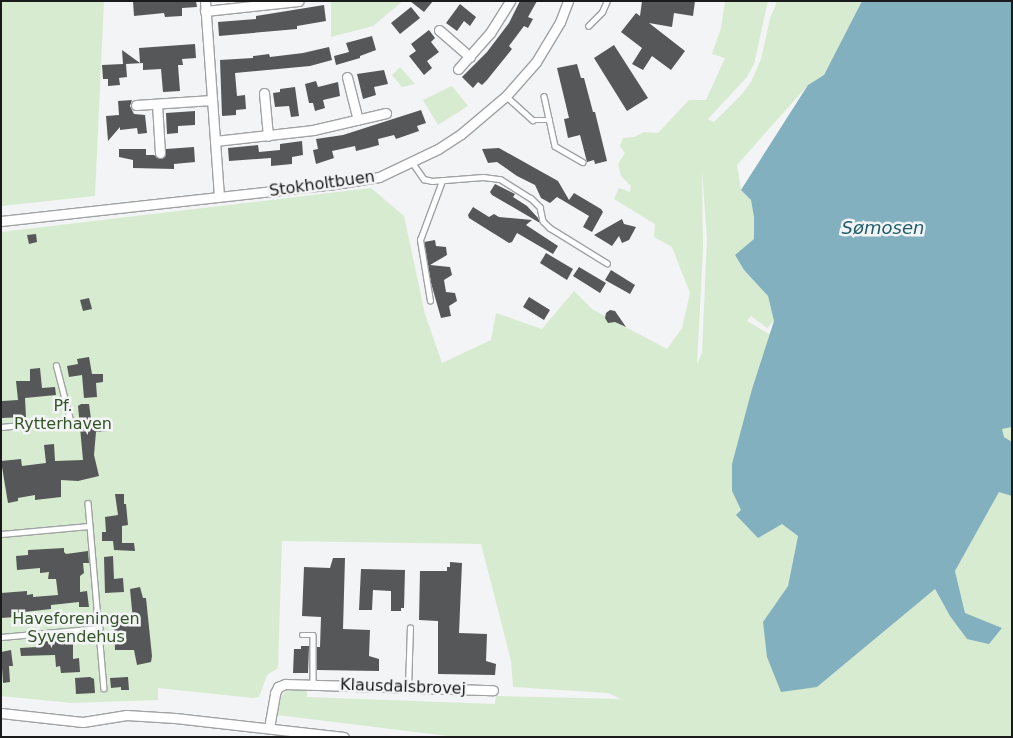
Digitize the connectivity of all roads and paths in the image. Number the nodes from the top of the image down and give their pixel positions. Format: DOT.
graph roads {
  1 [pos="298,1"];
  2 [pos="510,1"];
  3 [pos="568,1"];
  4 [pos="607,1"];
  5 [pos="205,6"];
  6 [pos="588,26"];
  7 [pos="439,30"];
  8 [pos="470,57"];
  9 [pos="458,69"];
  10 [pos="347,78"];
  11 [pos="264,92"];
  12 [pos="506,96"];
  13 [pos="544,96"];
  14 [pos="212,100"];
  15 [pos="157,104"];
  16 [pos="136,105"];
  17 [pos="386,113"];
  18 [pos="358,120"];
  19 [pos="550,120"];
  20 [pos="268,136"];
  21 [pos="215,141"];
  22 [pos="160,153"];
  23 [pos="412,162"];
  24 [pos="583,162"];
  25 [pos="442,182"];
  26 [pos="219,197"];
  27 [pos="1,221"];
  28 [pos="607,263"];
  29 [pos="430,301"];
  30 [pos="56,366"];
  31 [pos="1,426"];
  32 [pos="88,503"];
  33 [pos="89,526"];
  34 [pos="1,534"];
  35 [pos="100,628"];
  36 [pos="410,628"];
  37 [pos="302,635"];
  38 [pos="1,637"];
  39 [pos="313,684"];
  40 [pos="408,687"];
  41 [pos="104,688"];
  42 [pos="493,690"];
  43 [pos="1,712"];
  44 [pos="269,728"];
  45 [pos="344,737"];
  1 -- 5 [label="street"];
  2 -- 8 [label="street"];
  3 -- 12 [label="street, Stokholtbuen"];
  4 -- 6 [label="lane"];
  5 -- 14 [label="street"];
  7 -- 8 [label="street"];
  8 -- 9 [label="street"];
  10 -- 18 [label="street"];
  11 -- 20 [label="street"];
  12 -- 19 [label="lane"];
  12 -- 23 [label="street, Stokholtbuen"];
  13 -- 19 [label="lane"];
  14 -- 15 [label="street"];
  14 -- 21 [label="street"];
  15 -- 16 [label="street"];
  15 -- 22 [label="street"];
  17 -- 18 [label="street"];
  18 -- 20 [label="street"];
  19 -- 24 [label="lane"];
  20 -- 21 [label="street"];
  21 -- 26 [label="street"];
  23 -- 25 [label="lane"];
  23 -- 26 [label="street, Stokholtbuen"];
  25 -- 28 [label="lane"];
  25 -- 29 [label="lane"];
  26 -- 27 [label="street, Stokholtbuen"];
  30 -- 31 [label="lane"];
  32 -- 33 [label="lane"];
  33 -- 34 [label="lane"];
  33 -- 35 [label="lane"];
  35 -- 38 [label="lane"];
  35 -- 41 [label="lane"];
  36 -- 40 [label="lane"];
  37 -- 39 [label="lane"];
  39 -- 40 [label="street, Klausdalsbrovej"];
  39 -- 44 [label="street, Klausdalsbrovej"];
  40 -- 42 [label="street, Klausdalsbrovej"];
  43 -- 44 [label="street"];
  44 -- 45 [label="street"];
}
